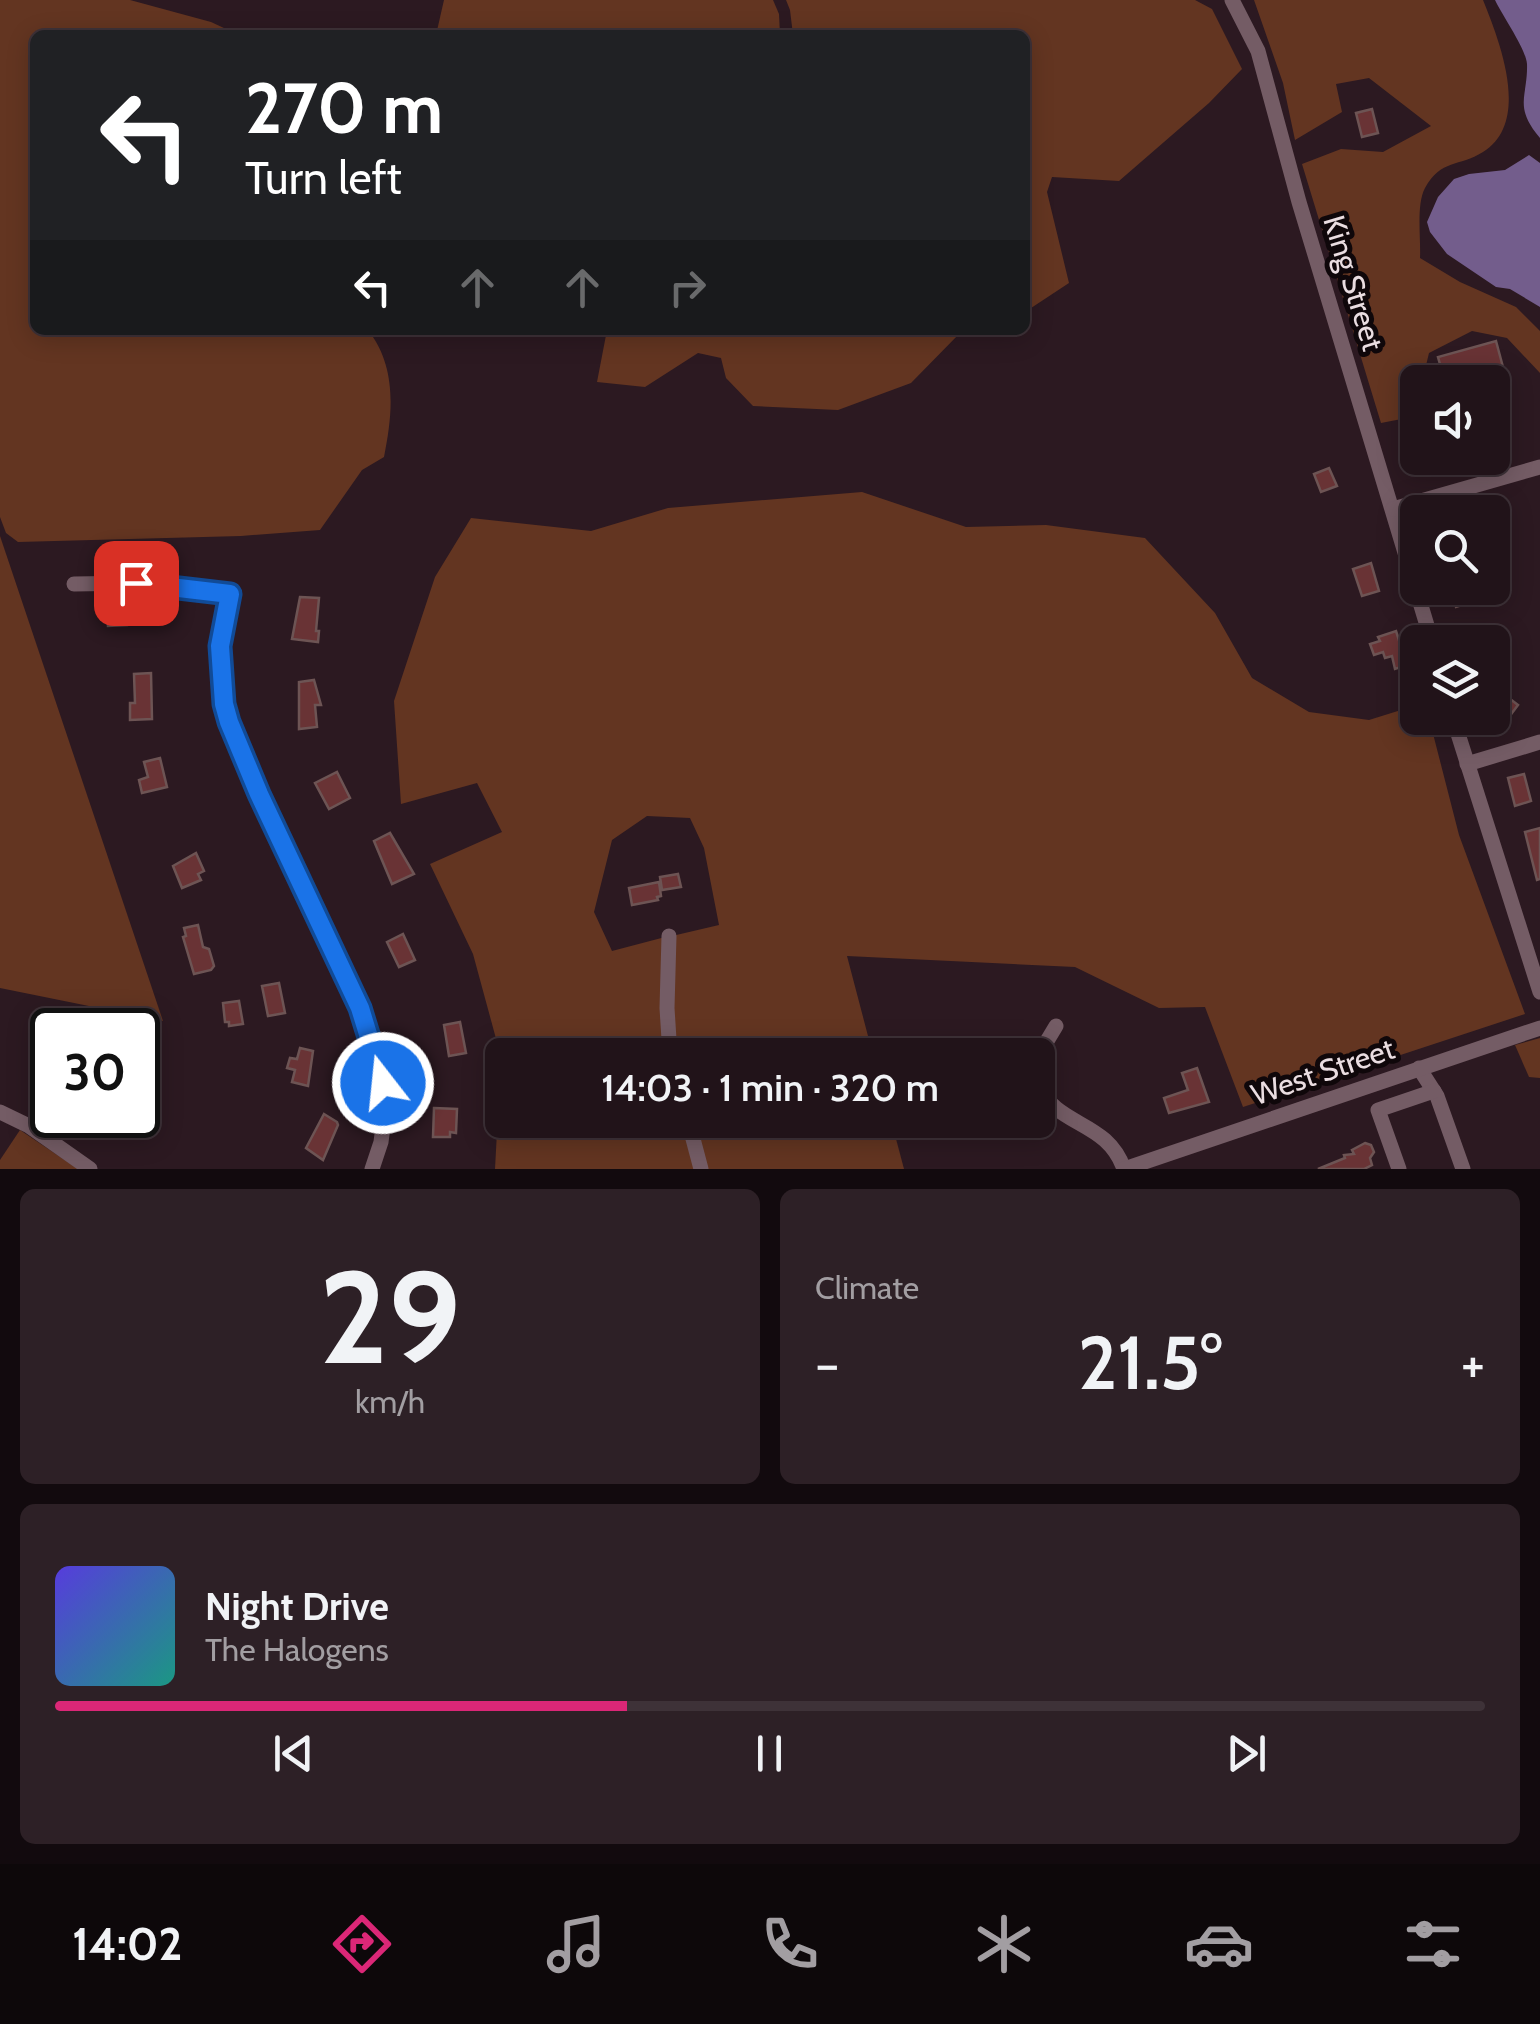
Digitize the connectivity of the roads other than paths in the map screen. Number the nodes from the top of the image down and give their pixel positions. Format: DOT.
graph roads {
  1 [pos="1232,0"];
  2 [pos="1540,467"];
  3 [pos="1392,509"];
  4 [pos="74,584"];
  5 [pos="1427,625"];
  6 [pos="1458,735"];
  7 [pos="1540,742"];
  8 [pos="1466,764"];
  9 [pos="669,936"];
  10 [pos="1540,992"];
  11 [pos="1056,1026"];
  12 [pos="1540,1028"];
  13 [pos="669,1038"];
  14 [pos="1049,1038"];
  15 [pos="1419,1068"];
  16 [pos="1434,1092"];
  17 [pos="1055,1110"];
  18 [pos="0,1112"];
  19 [pos="693,1138"];
  20 [pos="90,1169"];
  21 [pos="372,1169"];
  22 [pos="701,1169"];
  23 [pos="1124,1169"];
  24 [pos="1399,1169"];
  25 [pos="1464,1169"];
  1 -- 3 [label="street, King Street"];
  2 -- 3 [label="street"];
  3 -- 5 [label="street, King Street"];
  4 -- 21 [label="street"];
  6 -- 8 [label="street"];
  7 -- 8 [label="street"];
  8 -- 10 [label="street"];
  9 -- 13 [label="street"];
  11 -- 14 [label="street"];
  12 -- 15 [label="street, West Street"];
  15 -- 16 [label="street"];
  15 -- 23 [label="street, West Street"];
  16 -- 24 [label="street"];
  16 -- 25 [label="street"];
  17 -- 23 [label="street"];
  18 -- 20 [label="street"];
  19 -- 22 [label="street"];
}
